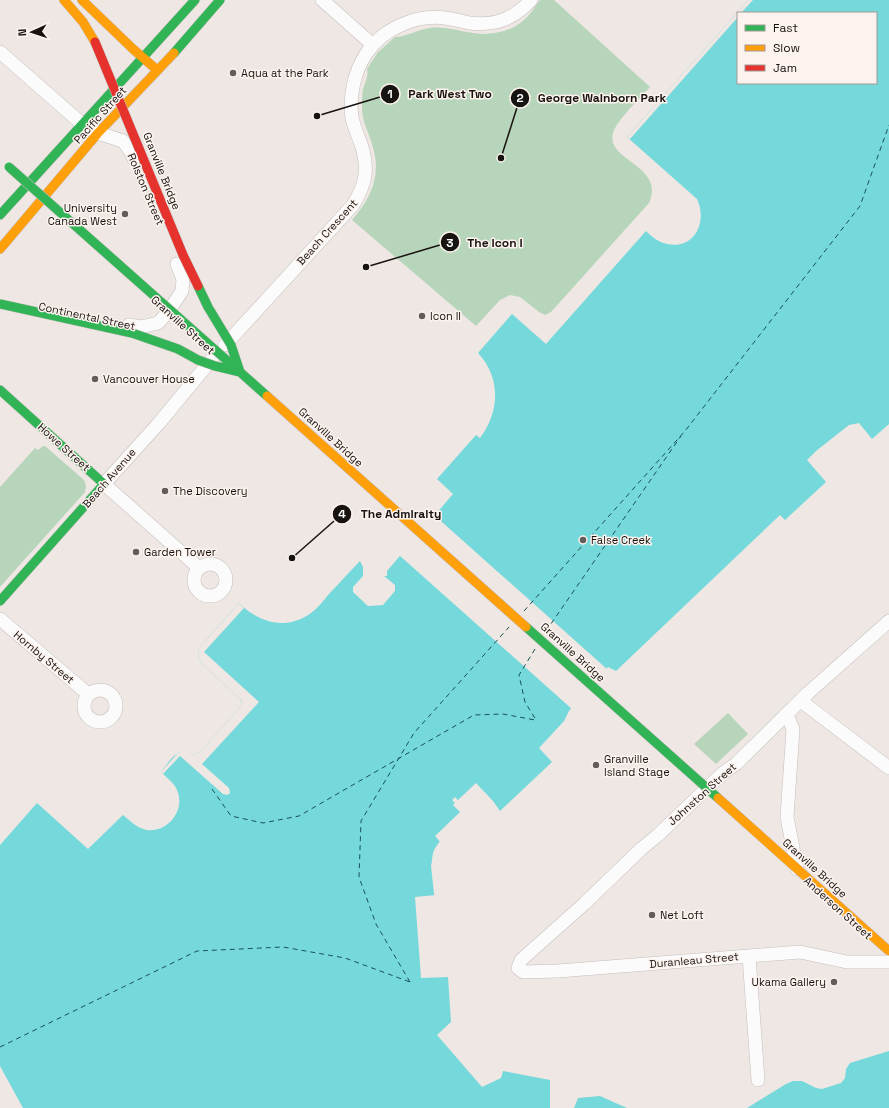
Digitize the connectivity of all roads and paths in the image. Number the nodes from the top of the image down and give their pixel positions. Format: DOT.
graph roads {
  1 [pos="64,0"];
  2 [pos="82,0"];
  3 [pos="196,0"];
  4 [pos="220,0"];
  5 [pos="322,0"];
  6 [pos="531,0"];
  7 [pos="373,45"];
  8 [pos="0,52"];
  9 [pos="144,59"];
  10 [pos="157,70"];
  11 [pos="82,124"];
  12 [pos="98,133"];
  13 [pos="0,159"];
  14 [pos="42,200"];
  15 [pos="0,215"];
  16 [pos="0,249"];
  17 [pos="0,298"];
  18 [pos="0,304"];
  19 [pos="168,312"];
  20 [pos="216,354"];
  21 [pos="240,372"];
  22 [pos="0,390"];
  23 [pos="324,451"];
  24 [pos="104,484"];
  25 [pos="199,568"];
  26 [pos="0,601"];
  27 [pos="0,619"];
  28 [pos="889,621"];
  29 [pos="88,694"];
  30 [pos="801,701"];
  31 [pos="787,715"];
  32 [pos="889,768"];
  33 [pos="889,950"];
  34 [pos="889,955"];
  35 [pos="749,956"];
  36 [pos="872,962"];
  37 [pos="889,962"];
  38 [pos="889,965"];
  39 [pos="518,968"];
  40 [pos="758,1080"];
  1 -- 21 [label="main road, Granville Bridge, bridge"];
  2 -- 9 [label="main road"];
  3 -- 9 [label="main road, Pacific Street"];
  4 -- 10 [label="main road, Pacific Street"];
  5 -- 7 [label="street"];
  6 -- 7 [label="street, Beach Crescent"];
  7 -- 20 [label="street, Beach Crescent"];
  8 -- 11 [label="street, Rolston Street"];
  9 -- 10 [label="main road"];
  9 -- 11 [label="main road, Pacific Street"];
  10 -- 12 [label="main road, Pacific Street"];
  11 -- 12 [label="street, Rolston Street"];
  11 -- 15 [label="main road, Pacific Street"];
  12 -- 14 [label="main road, Pacific Street"];
  12 -- 19 [label="street, Rolston Street"];
  13 -- 21 [label="main road, Granville Bridge, bridge"];
  14 -- 16 [label="main road, Pacific Street"];
  14 -- 19 [label="street, Granville Street"];
  17 -- 19 [label="street, Continental Street"];
  18 -- 21 [label="main road, Granville Bridge, bridge"];
  19 -- 20 [label="street, Granville Street"];
  20 -- 23 [label="street, Granville Street"];
  20 -- 24 [label="street, Beach Avenue"];
  21 -- 33 [label="main road, Granville Bridge, bridge"];
  22 -- 24 [label="main road, Howe Street"];
  24 -- 25 [label="street, Howe Street"];
  24 -- 26 [label="main road, Beach Avenue"];
  27 -- 29 [label="street, Hornby Street"];
  28 -- 30 [label="street, Johnston Street"];
  30 -- 31 [label="street, Johnston Street"];
  30 -- 32 [label="street"];
  31 -- 34 [label="street, Anderson Street"];
  31 -- 39 [label="street, Johnston Street"];
  35 -- 36 [label="street, Duranleau Street"];
  35 -- 39 [label="street, Duranleau Street"];
  35 -- 40 [label="street"];
  36 -- 37 [label="street, Duranleau Street"];
  36 -- 38 [label="street, Duranleau Street"];
}
